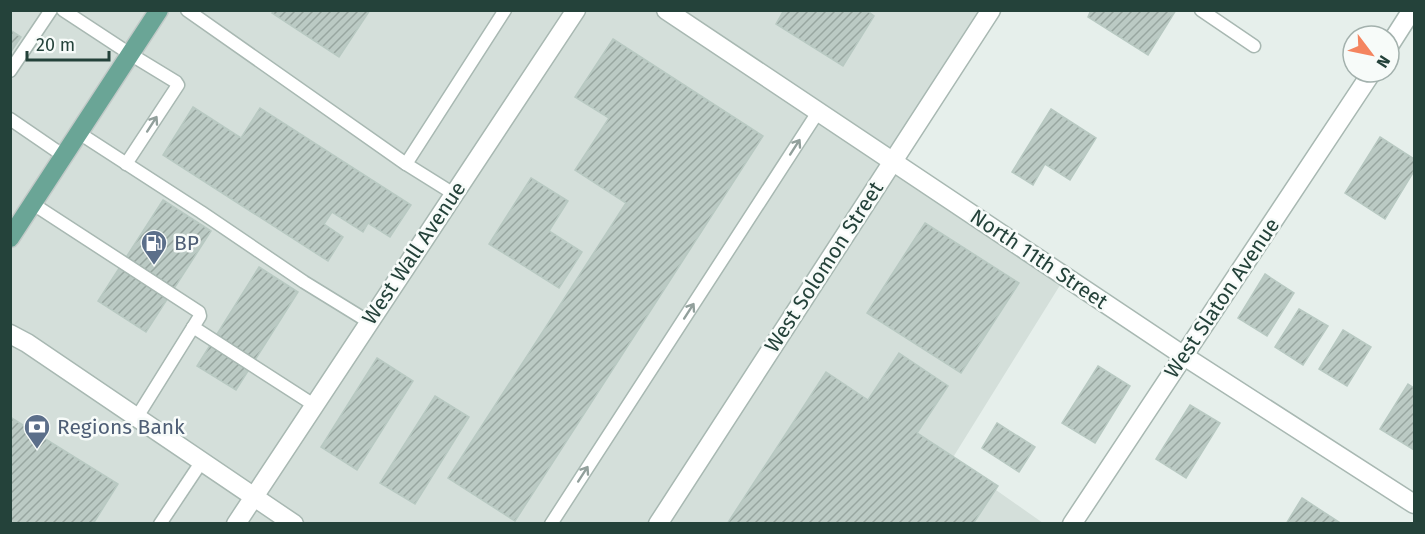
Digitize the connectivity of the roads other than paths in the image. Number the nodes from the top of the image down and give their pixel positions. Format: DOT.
graph roads {
  1 [pos="51,10"];
  2 [pos="63,10"];
  3 [pos="159,10"];
  4 [pos="187,10"];
  5 [pos="505,10"];
  6 [pos="576,10"];
  7 [pos="666,10"];
  8 [pos="991,10"];
  9 [pos="1201,10"];
  10 [pos="1412,10"];
  11 [pos="1401,27"];
  12 [pos="1254,46"];
  13 [pos="130,54"];
  14 [pos="12,66"];
  15 [pos="1364,84"];
  16 [pos="818,112"];
  17 [pos="10,120"];
  18 [pos="79,133"];
  19 [pos="64,156"];
  20 [pos="892,161"];
  21 [pos="126,164"];
  22 [pos="406,164"];
  23 [pos="454,194"];
  24 [pos="33,204"];
  25 [pos="10,238"];
  26 [pos="369,322"];
  27 [pos="193,327"];
  28 [pos="10,334"];
  29 [pos="1184,356"];
  30 [pos="314,405"];
  31 [pos="137,417"];
  32 [pos="202,461"];
  33 [pos="254,497"];
  34 [pos="1414,504"];
  35 [pos="160,524"];
  36 [pos="236,524"];
  37 [pos="294,524"];
  38 [pos="551,524"];
  39 [pos="658,524"];
  40 [pos="1072,524"];
  1 -- 14 [label="lane"];
  2 -- 13 [label="lane"];
  3 -- 13 [label="main road"];
  4 -- 22 [label="lane"];
  5 -- 22 [label="lane"];
  6 -- 23 [label="street, West Wall Avenue"];
  7 -- 16 [label="street, North 11th Street"];
  8 -- 20 [label="street, West Solomon Street"];
  9 -- 12 [label="lane"];
  10 -- 11 [label="street"];
  13 -- 18 [label="main road"];
  21 -- 13 [label="lane, one-way"];
  15 -- 29 [label="street, West Slaton Avenue"];
  16 -- 20 [label="street, North 11th Street"];
  38 -- 16 [label="lane, one-way"];
  17 -- 19 [label="lane"];
  18 -- 19 [label="main road"];
  18 -- 21 [label="lane"];
  19 -- 24 [label="main road"];
  20 -- 29 [label="street, North 11th Street"];
  20 -- 39 [label="street, West Solomon Street"];
  21 -- 26 [label="lane"];
  22 -- 23 [label="lane"];
  23 -- 26 [label="street, West Wall Avenue"];
  24 -- 25 [label="main road"];
  24 -- 27 [label="lane"];
  26 -- 30 [label="street, West Wall Avenue"];
  27 -- 30 [label="lane"];
  27 -- 31 [label="lane"];
  28 -- 31 [label="street"];
  29 -- 34 [label="street, North 11th Street"];
  29 -- 40 [label="street, West Slaton Avenue"];
  30 -- 33 [label="street, West Wall Avenue"];
  31 -- 32 [label="street"];
  32 -- 33 [label="street"];
  32 -- 35 [label="lane"];
  33 -- 36 [label="street, West Wall Avenue"];
  33 -- 37 [label="street"];
}
